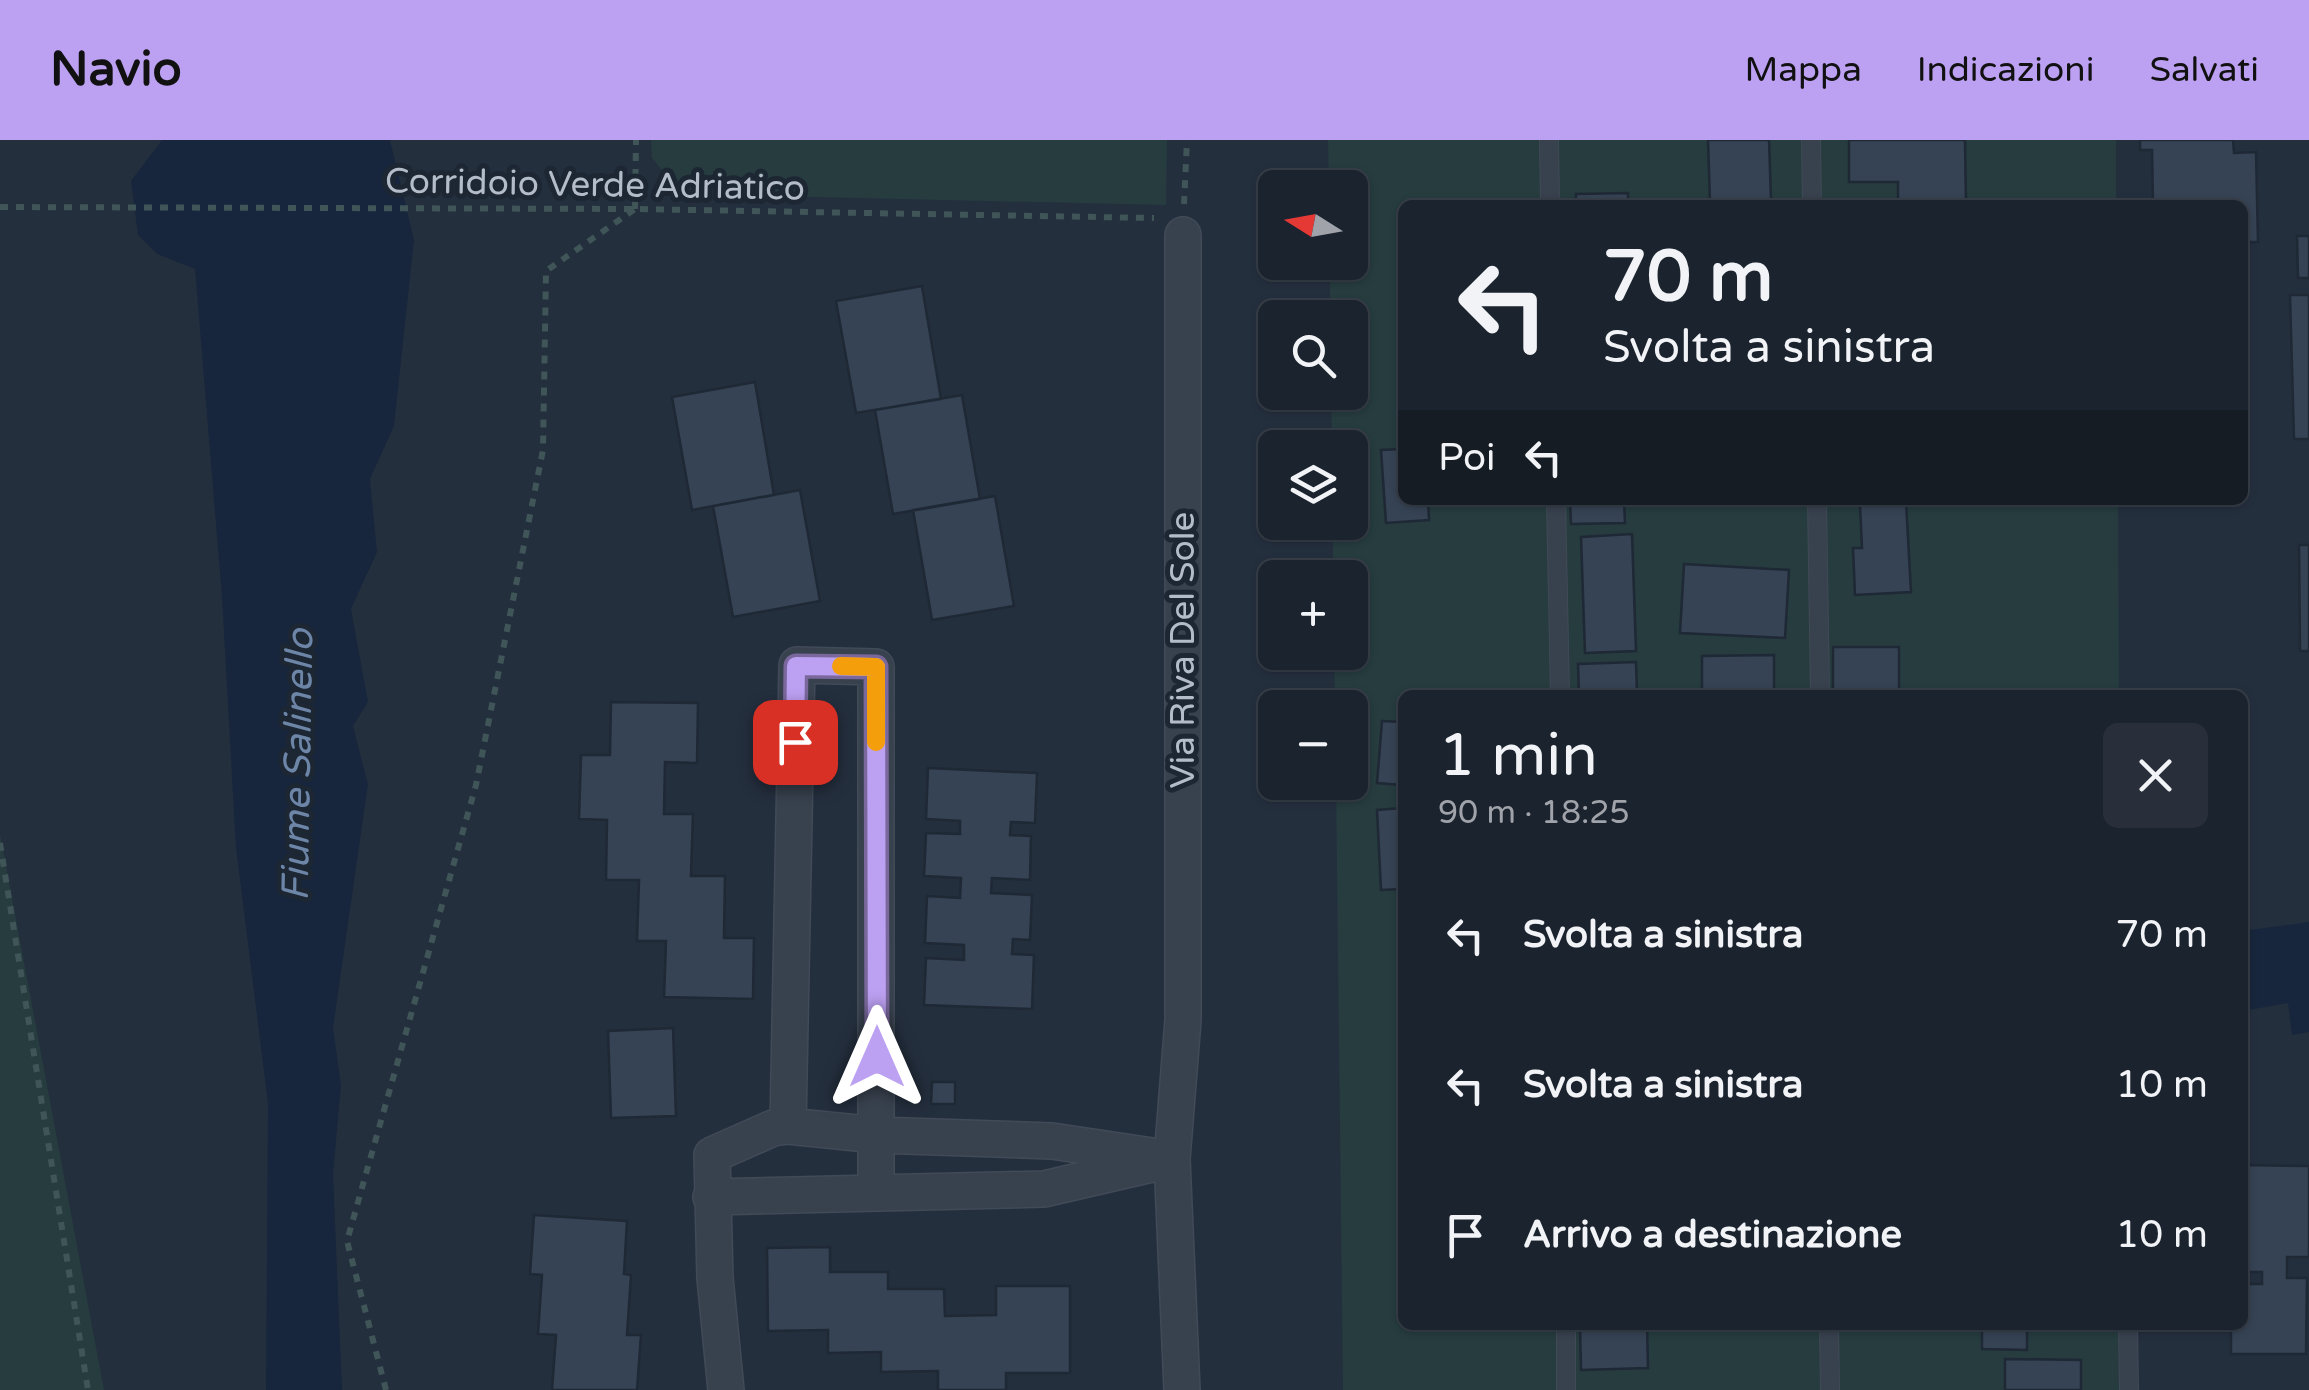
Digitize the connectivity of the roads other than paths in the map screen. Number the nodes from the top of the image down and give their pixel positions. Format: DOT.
graph roads {
  1 [pos="1549,140"];
  2 [pos="1812,140"];
  3 [pos="1550,200"];
  4 [pos="1812,200"];
  5 [pos="1183,235"];
  6 [pos="1556,505"];
  7 [pos="1817,505"];
  8 [pos="1560,690"];
  9 [pos="1820,690"];
  10 [pos="788,1126"];
  11 [pos="877,1135"];
  12 [pos="1172,1160"];
  13 [pos="876,1193"];
  14 [pos="711,1196"];
  15 [pos="1566,1330"];
  16 [pos="1829,1330"];
  17 [pos="2128,1330"];
  18 [pos="726,1390"];
  19 [pos="1182,1390"];
  20 [pos="1566,1390"];
  21 [pos="1830,1390"];
  22 [pos="2129,1390"];
  1 -- 3 [label="lane"];
  2 -- 4 [label="lane"];
  5 -- 12 [label="street, Via Riva Del Sole"];
  6 -- 8 [label="lane"];
  7 -- 9 [label="lane"];
  10 -- 11 [label="street"];
  10 -- 11 [label="street"];
  10 -- 14 [label="street"];
  11 -- 12 [label="street"];
  11 -- 13 [label="street"];
  12 -- 13 [label="street"];
  12 -- 19 [label="street, Via Riva Del Sole"];
  13 -- 14 [label="street"];
  14 -- 18 [label="street"];
  15 -- 20 [label="lane"];
  16 -- 21 [label="lane"];
  17 -- 22 [label="lane"];
}
